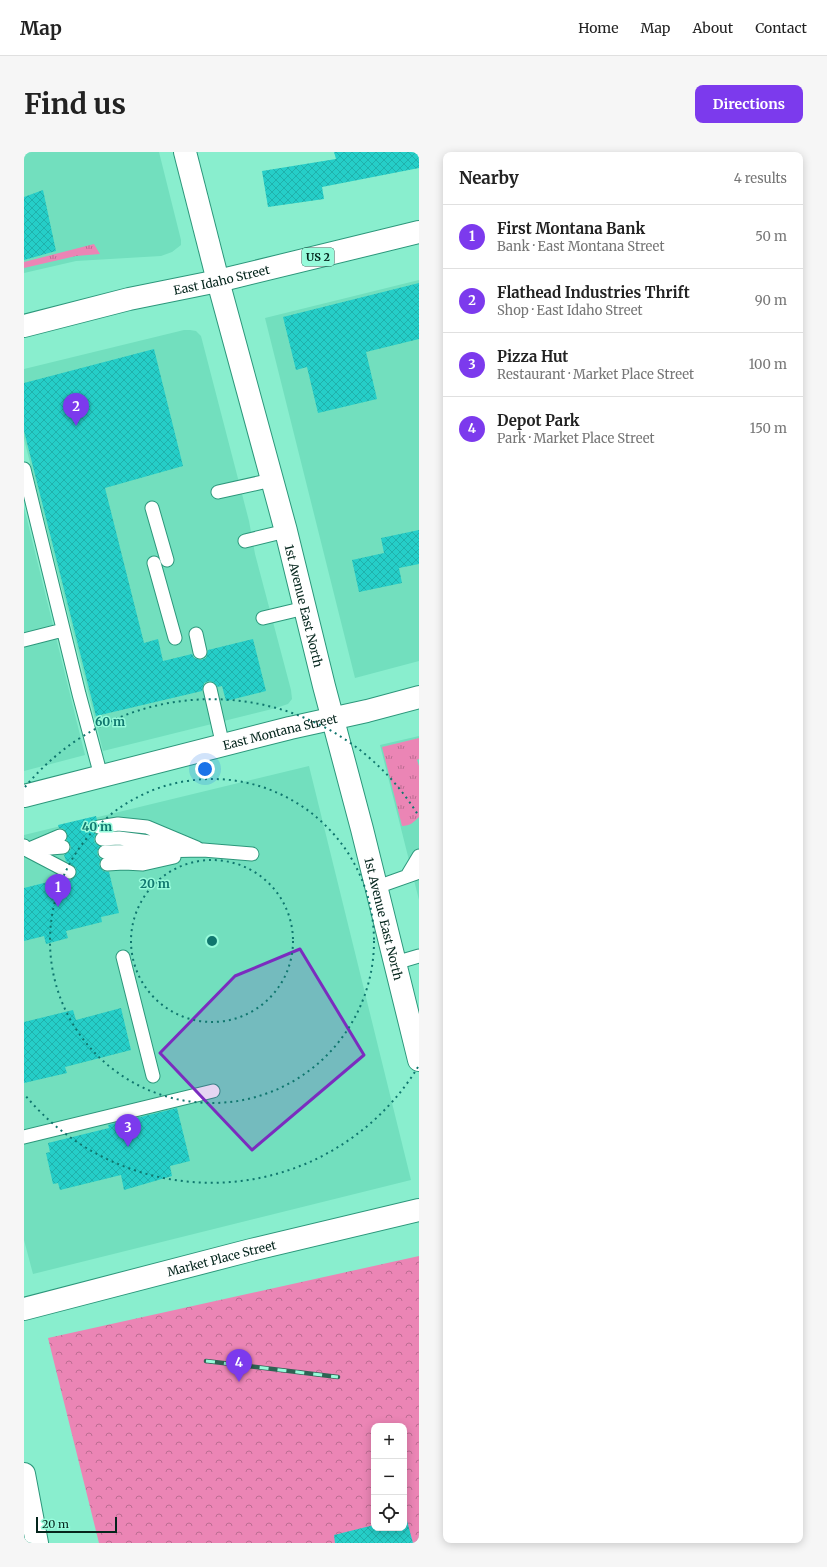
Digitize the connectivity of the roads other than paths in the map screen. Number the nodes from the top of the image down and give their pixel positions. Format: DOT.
graph roads {
  1 [pos="185,152"];
  2 [pos="419,232"];
  3 [pos="218,281"];
  4 [pos="24,326"];
  5 [pos="24,469"];
  6 [pos="272,480"];
  7 [pos="26,483"];
  8 [pos="218,492"];
  9 [pos="152,508"];
  10 [pos="286,531"];
  11 [pos="245,541"];
  12 [pos="305,608"];
  13 [pos="263,618"];
  14 [pos="63,630"];
  15 [pos="196,634"];
  16 [pos="175,638"];
  17 [pos="24,640"];
  18 [pos="200,652"];
  19 [pos="210,689"];
  20 [pos="419,697"];
  21 [pos="333,719"];
  22 [pos="224,746"];
  23 [pos="101,776"];
  24 [pos="24,796"];
  25 [pos="100,833"];
  26 [pos="61,841"];
  27 [pos="25,848"];
  28 [pos="203,850"];
  29 [pos="252,854"];
  30 [pos="419,856"];
  31 [pos="106,858"];
  32 [pos="419,865"];
  33 [pos="67,866"];
  34 [pos="415,872"];
  35 [pos="377,887"];
  36 [pos="419,956"];
  37 [pos="123,957"];
  38 [pos="395,963"];
  39 [pos="419,1060"];
  40 [pos="153,1076"];
  41 [pos="213,1091"];
  42 [pos="24,1137"];
  43 [pos="419,1210"];
  44 [pos="24,1309"];
  45 [pos="24,1474"];
  46 [pos="29,1522"];
  47 [pos="38,1543"];
  1 -- 3 [label="main road, 1st Avenue East North"];
  2 -- 3 [label="main road, East Idaho Street / US 2"];
  3 -- 4 [label="main road, East Idaho Street / US 2"];
  3 -- 6 [label="main road, 1st Avenue East North"];
  5 -- 7 [label="lane"];
  6 -- 8 [label="lane"];
  6 -- 10 [label="main road, 1st Avenue East North"];
  7 -- 14 [label="lane"];
  9 -- 16 [label="lane"];
  10 -- 11 [label="lane"];
  10 -- 12 [label="main road, 1st Avenue East North"];
  12 -- 13 [label="lane"];
  12 -- 21 [label="main road, 1st Avenue East North"];
  14 -- 17 [label="lane"];
  14 -- 23 [label="lane"];
  15 -- 18 [label="lane"];
  19 -- 22 [label="lane"];
  20 -- 21 [label="main road, East Montana Street"];
  21 -- 22 [label="main road, East Montana Street"];
  21 -- 35 [label="main road, 1st Avenue East North"];
  22 -- 23 [label="main road, East Montana Street"];
  23 -- 24 [label="main road, East Montana Street"];
  25 -- 28 [label="lane"];
  26 -- 27 [label="lane"];
  27 -- 33 [label="lane"];
  28 -- 29 [label="lane"];
  28 -- 31 [label="lane"];
  30 -- 34 [label="lane"];
  32 -- 34 [label="lane"];
  34 -- 35 [label="lane"];
  35 -- 38 [label="main road, 1st Avenue East North"];
  36 -- 38 [label="lane"];
  37 -- 40 [label="lane"];
  38 -- 39 [label="main road, 1st Avenue East North"];
  41 -- 42 [label="lane"];
  43 -- 44 [label="main road, Market Place Street"];
  45 -- 46 [label="main road"];
  46 -- 47 [label="main road"];
}
